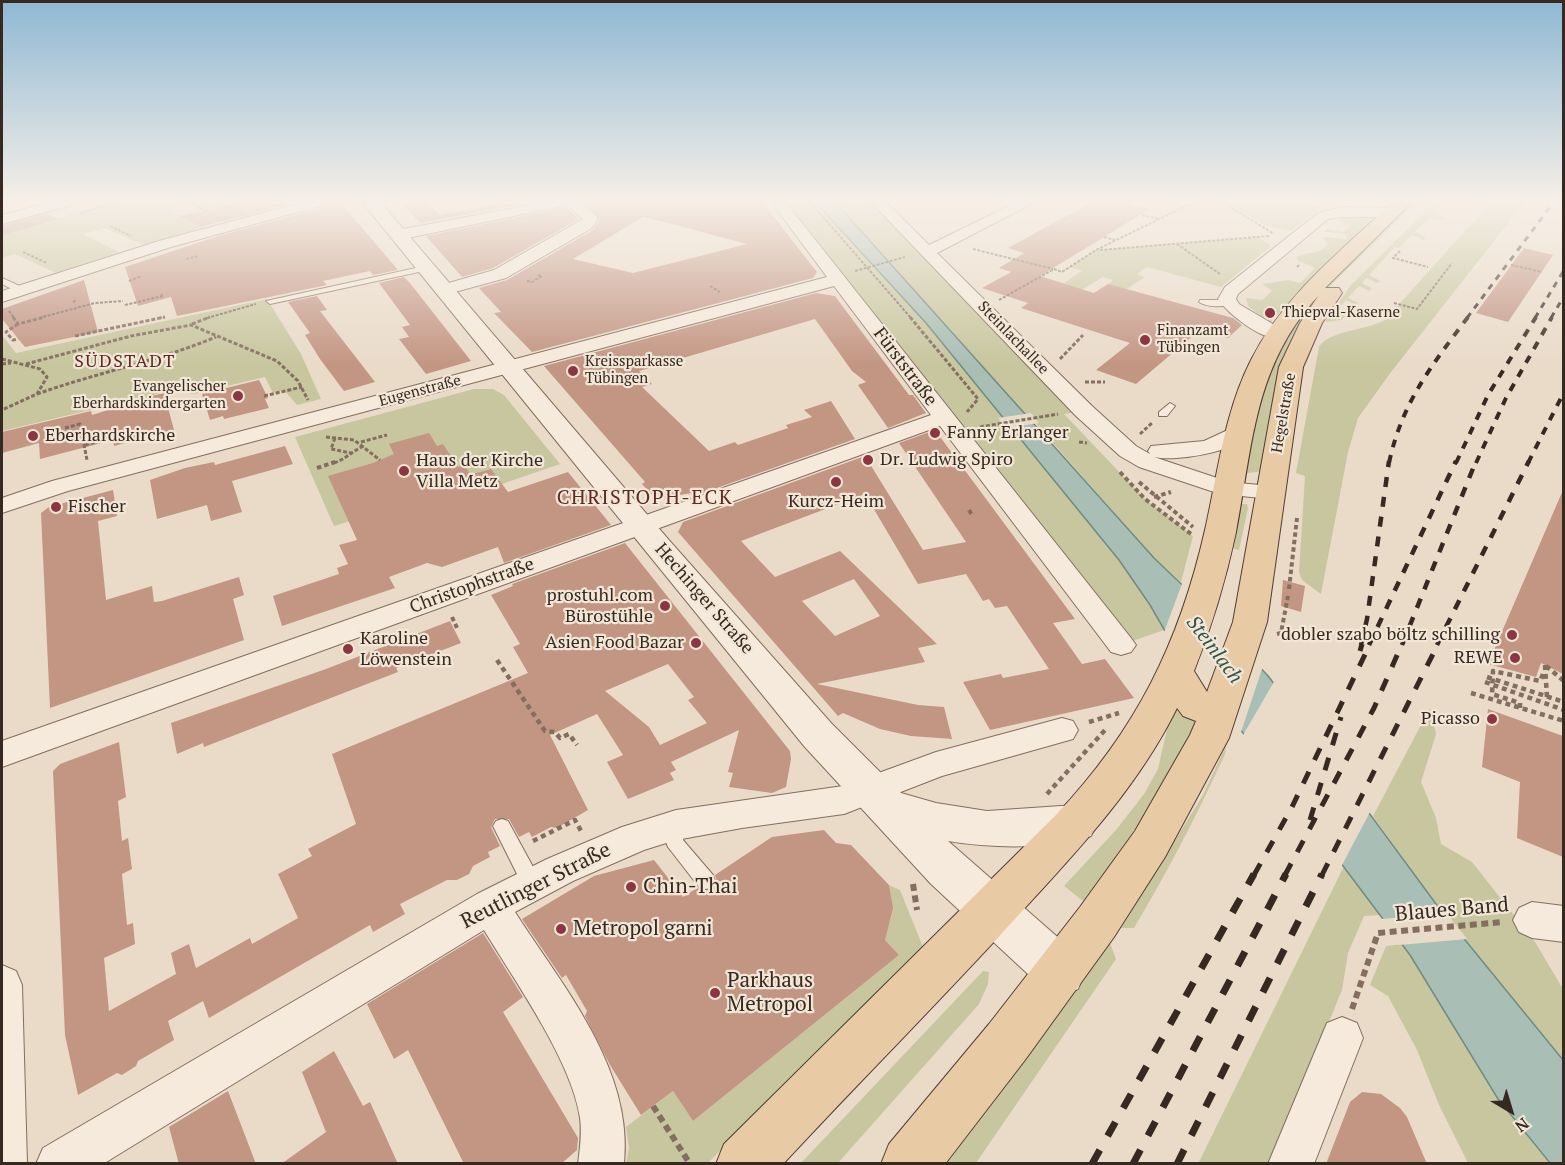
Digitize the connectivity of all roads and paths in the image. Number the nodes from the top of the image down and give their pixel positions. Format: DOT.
graph roads {
  1 [pos="28,257"];
  2 [pos="35,257"];
  3 [pos="123,257"];
  4 [pos="193,257"];
  5 [pos="416,257"];
  6 [pos="530,257"];
  7 [pos="830,257"];
  8 [pos="861,257"];
  9 [pos="904,257"];
  10 [pos="934,257"];
  11 [pos="1006,257"];
  12 [pos="1085,257"];
  13 [pos="1196,257"];
  14 [pos="1273,257"];
  15 [pos="1344,257"];
  16 [pos="1367,257"];
  17 [pos="1394,257"];
  18 [pos="24,259"];
  19 [pos="186,259"];
  20 [pos="1452,263"];
  21 [pos="50,265"];
  22 [pos="1511,265"];
  23 [pos="1428,267"];
  24 [pos="425,268"];
  25 [pos="1054,269"];
  26 [pos="1542,272"];
  27 [pos="847,275"];
  28 [pos="142,276"];
  29 [pos="2,281"];
  30 [pos="129,281"];
  31 [pos="1240,284"];
  32 [pos="21,290"];
  33 [pos="444,290"];
  34 [pos="161,294"];
  35 [pos="270,301"];
  36 [pos="4,302"];
  37 [pos="1203,302"];
  38 [pos="1228,303"];
  39 [pos="1394,303"];
  40 [pos="983,306"];
  41 [pos="165,317"];
  42 [pos="18,324"];
  43 [pos="191,325"];
  44 [pos="1276,334"];
  45 [pos="1083,335"];
  46 [pos="75,336"];
  47 [pos="216,337"];
  48 [pos="18,339"];
  49 [pos="2,359"];
  50 [pos="1057,362"];
  51 [pos="15,363"];
  52 [pos="2,364"];
  53 [pos="26,364"];
  54 [pos="509,367"];
  55 [pos="302,387"];
  56 [pos="37,394"];
  57 [pos="264,396"];
  58 [pos="307,399"];
  59 [pos="2,410"];
  60 [pos="1063,414"];
  61 [pos="954,416"];
  62 [pos="1096,422"];
  63 [pos="975,427"];
  64 [pos="65,428"];
  65 [pos="1238,434"];
  66 [pos="387,435"];
  67 [pos="113,437"];
  68 [pos="360,443"];
  69 [pos="84,445"];
  70 [pos="364,446"];
  71 [pos="1159,451"];
  72 [pos="351,453"];
  73 [pos="87,460"];
  74 [pos="380,460"];
  75 [pos="317,468"];
  76 [pos="1230,481"];
  77 [pos="1175,490"];
  78 [pos="1272,492"];
  79 [pos="1154,497"];
  80 [pos="1145,499"];
  81 [pos="2,506"];
  82 [pos="969,510"];
  83 [pos="1298,510"];
  84 [pos="972,515"];
  85 [pos="641,526"];
  86 [pos="1193,536"];
  87 [pos="1289,589"];
  88 [pos="1288,596"];
  89 [pos="1265,628"];
  90 [pos="1121,645"];
  91 [pos="497,660"];
  92 [pos="1175,670"];
  93 [pos="1546,675"];
  94 [pos="1486,679"];
  95 [pos="1563,681"];
  96 [pos="1494,683"];
  97 [pos="1471,693"];
  98 [pos="1547,698"];
  99 [pos="1563,702"];
  100 [pos="1520,708"];
  101 [pos="1217,710"];
  102 [pos="1563,710"];
  103 [pos="1114,721"];
  104 [pos="1563,721"];
  105 [pos="1110,726"];
  106 [pos="1062,730"];
  107 [pos="577,745"];
  108 [pos="2,754"];
  109 [pos="1042,797"];
  110 [pos="877,799"];
  111 [pos="560,823"];
  112 [pos="1076,824"];
  113 [pos="676,825"];
  114 [pos="502,826"];
  115 [pos="527,843"];
  116 [pos="911,878"];
  117 [pos="706,881"];
  118 [pos="532,884"];
  119 [pos="490,906"];
  120 [pos="917,910"];
  121 [pos="992,912"];
  122 [pos="1548,922"];
  123 [pos="1061,972"];
  124 [pos="2,985"];
  125 [pos="1342,1038"];
  126 [pos="653,1106"];
  127 [pos="4,1164"];
  128 [pos="58,1164"];
  129 [pos="601,1164"];
  130 [pos="690,1164"];
  131 [pos="744,1164"];
  132 [pos="909,1164"];
  133 [pos="1291,1164"];
  1 -- 18 [label="path"];
  2 -- 21 [label="path"];
  3 -- 32 [label="street"];
  4 -- 19 [label="path"];
  5 -- 24 [label="street, Hechinger Straße"];
  6 -- 33 [label="street"];
  7 -- 27 [label="street, Fürststraße"];
  8 -- 61 [label="path"];
  9 -- 27 [label="path, bridge"];
  10 -- 40 [label="street, Steinlachallee"];
  11 -- 25 [label="path"];
  12 -- 25 [label="path"];
  13 -- 31 [label="path"];
  14 -- 31 [label="street, Hegelstraße"];
  15 -- 44 [label="main road, Hegelstraße"];
  16 -- 78 [label="main road, Hegelstraße"];
  17 -- 23 [label="path"];
  20 -- 39 [label="path"];
  22 -- 26 [label="path"];
  24 -- 33 [label="street, Hechinger Straße"];
  24 -- 35 [label="lane"];
  25 -- 40 [label="path"];
  27 -- 54 [label="street, Eugenstraße"];
  27 -- 61 [label="street, Fürststraße"];
  28 -- 30 [label="path"];
  29 -- 32 [label="lane"];
  31 -- 38 [label="street, Hegelstraße"];
  32 -- 36 [label="street"];
  33 -- 54 [label="street, Hechinger Straße"];
  34 -- 42 [label="path"];
  35 -- 43 [label="path"];
  36 -- 42 [label="path"];
  37 -- 38 [label="lane"];
  38 -- 44 [label="street"];
  40 -- 62 [label="street, Steinlachallee"];
  41 -- 46 [label="path"];
  42 -- 48 [label="path"];
  43 -- 47 [label="path"];
  43 -- 53 [label="path"];
  44 -- 65 [label="main road, Hegelstraße"];
  45 -- 50 [label="path"];
  47 -- 55 [label="path"];
  47 -- 56 [label="path"];
  49 -- 51 [label="path"];
  51 -- 52 [label="path"];
  51 -- 53 [label="path"];
  53 -- 56 [label="path"];
  54 -- 81 [label="street, Eugenstraße"];
  54 -- 85 [label="street, Hechinger Straße"];
  55 -- 57 [label="path"];
  55 -- 58 [label="path"];
  56 -- 59 [label="path"];
  60 -- 63 [label="path"];
  61 -- 85 [label="street, Christophstraße"];
  61 -- 90 [label="street, Fürststraße"];
  62 -- 71 [label="street, Steinlachallee"];
  62 -- 76 [label="street, Steinlachallee"];
  64 -- 69 [label="path"];
  65 -- 71 [label="street"];
  65 -- 76 [label="main road, Hegelstraße"];
  66 -- 68 [label="path"];
  67 -- 69 [label="path"];
  68 -- 70 [label="path"];
  68 -- 72 [label="path"];
  69 -- 73 [label="path"];
  70 -- 72 [label="path"];
  70 -- 74 [label="path"];
  71 -- 76 [label="street, Steinlachallee"];
  72 -- 75 [label="path"];
  76 -- 78 [label="street"];
  76 -- 92 [label="main road, Hegelstraße"];
  77 -- 79 [label="path"];
  78 -- 89 [label="main road, Hegelstraße"];
  80 -- 86 [label="path"];
  82 -- 84 [label="path"];
  83 -- 87 [label="path"];
  85 -- 108 [label="street, Christophstraße"];
  85 -- 110 [label="street, Hechinger Straße"];
  88 -- 89 [label="path"];
  89 -- 101 [label="main road, Hegelstraße"];
  91 -- 107 [label="path"];
  92 -- 101 [label="main road"];
  92 -- 112 [label="main road, Hegelstraße"];
  93 -- 95 [label="path"];
  93 -- 96 [label="path"];
  93 -- 98 [label="path"];
  94 -- 96 [label="path"];
  96 -- 98 [label="path"];
  96 -- 100 [label="path"];
  96 -- 102 [label="path"];
  97 -- 100 [label="path"];
  98 -- 99 [label="path"];
  100 -- 104 [label="path"];
  101 -- 123 [label="main road, Hegelstraße"];
  103 -- 106 [label="path"];
  105 -- 109 [label="path"];
  106 -- 110 [label="street, Reutlinger Straße"];
  110 -- 112 [label="street"];
  110 -- 113 [label="street, Reutlinger Straße"];
  110 -- 121 [label="street, Hechinger Straße"];
  111 -- 115 [label="path"];
  112 -- 121 [label="main road, Hegelstraße"];
  113 -- 117 [label="lane"];
  113 -- 118 [label="street, Reutlinger Straße"];
  114 -- 118 [label="lane"];
  116 -- 120 [label="path"];
  118 -- 119 [label="street, Reutlinger Straße"];
  119 -- 128 [label="street, Reutlinger Straße"];
  119 -- 129 [label="street"];
  121 -- 123 [label="street, Hechinger Straße"];
  121 -- 131 [label="main road, Hegelstraße"];
  122 -- 125 [label="path, Blaues Band"];
  123 -- 132 [label="main road, Hegelstraße"];
  124 -- 127 [label="street"];
  125 -- 133 [label="street"];
  126 -- 130 [label="path"];
}
